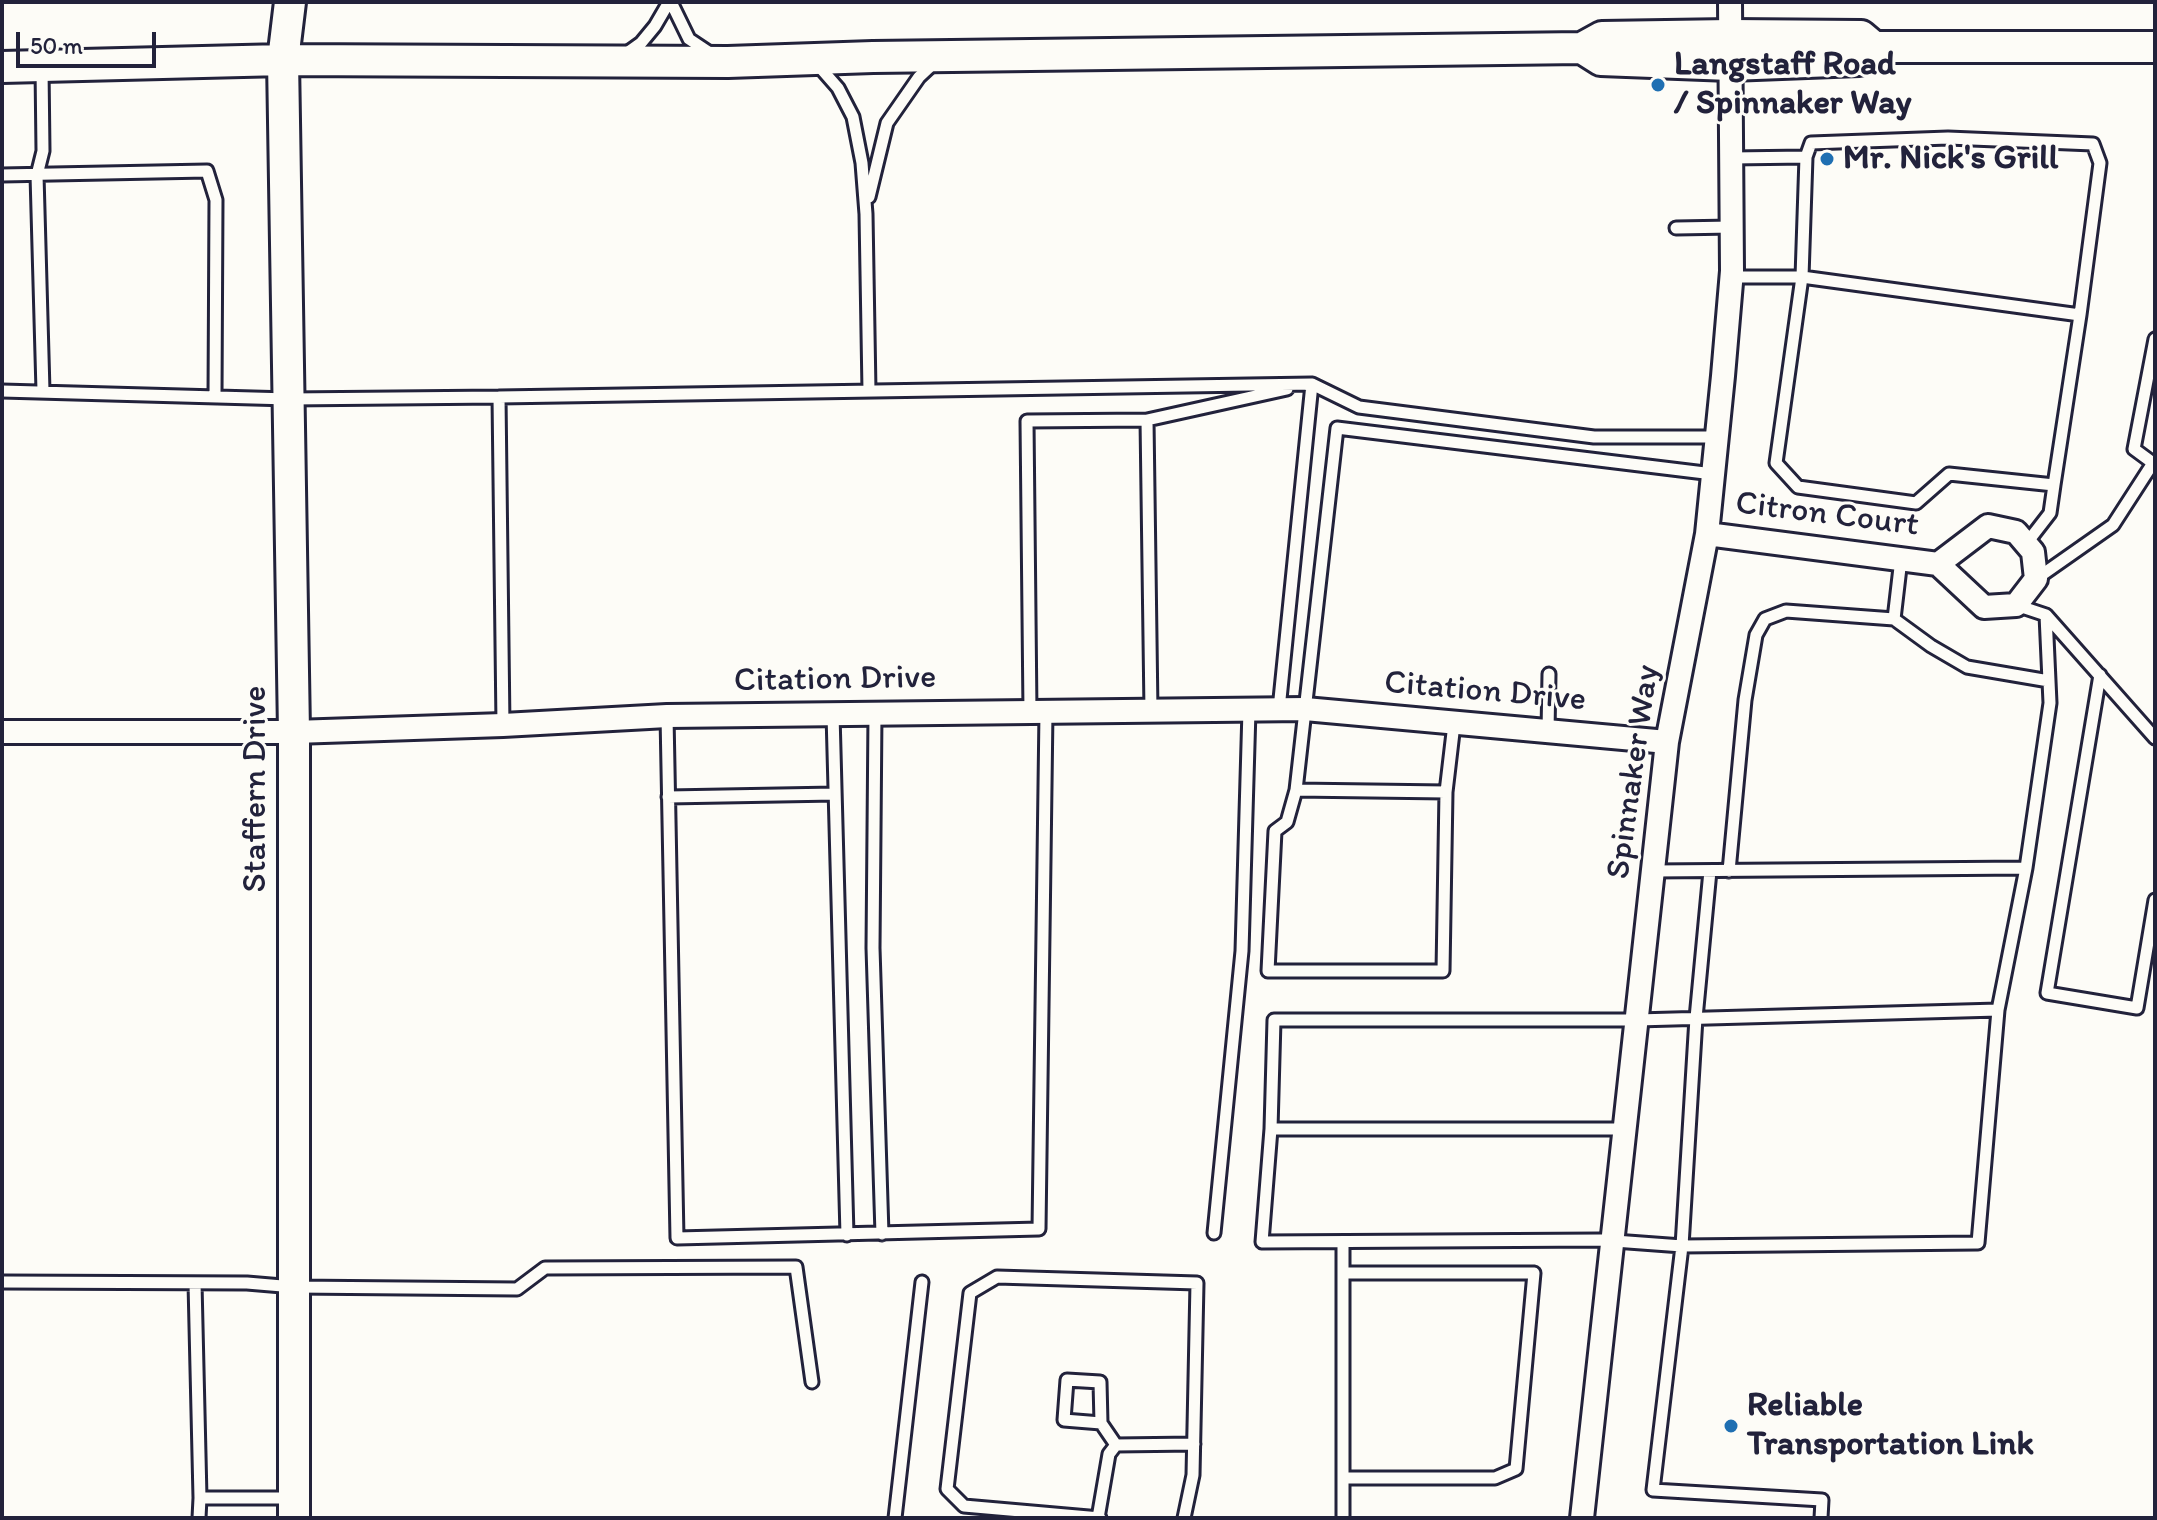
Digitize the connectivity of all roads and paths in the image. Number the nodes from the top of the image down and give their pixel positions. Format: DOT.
graph roads {
  1 [pos="290,2"];
  2 [pos="670,2"];
  3 [pos="1730,2"];
  4 [pos="2155,47"];
  5 [pos="1730,50"];
  6 [pos="941,56"];
  7 [pos="812,59"];
  8 [pos="283,60"];
  9 [pos="618,60"];
  10 [pos="728,62"];
  11 [pos="42,66"];
  12 [pos="2,67"];
  13 [pos="1806,157"];
  14 [pos="1731,158"];
  15 [pos="2,175"];
  16 [pos="37,175"];
  17 [pos="866,214"];
  18 [pos="1732,227"];
  19 [pos="1676,228"];
  20 [pos="1731,277"];
  21 [pos="1802,277"];
  22 [pos="2080,315"];
  23 [pos="2155,339"];
  24 [pos="1312,384"];
  25 [pos="2,391"];
  26 [pos="43,391"];
  27 [pos="869,391"];
  28 [pos="215,396"];
  29 [pos="499,397"];
  30 [pos="289,399"];
  31 [pos="1147,420"];
  32 [pos="1717,437"];
  33 [pos="1713,474"];
  34 [pos="2054,485"];
  35 [pos="1707,534"];
  36 [pos="2026,544"];
  37 [pos="1901,559"];
  38 [pos="1938,564"];
  39 [pos="2036,579"];
  40 [pos="2016,605"];
  41 [pos="2046,615"];
  42 [pos="1894,619"];
  43 [pos="1549,674"];
  44 [pos="2100,675"];
  45 [pos="2049,681"];
  46 [pos="1279,709"];
  47 [pos="1305,709"];
  48 [pos="1249,710"];
  49 [pos="1151,711"];
  50 [pos="1038,712"];
  51 [pos="833,714"];
  52 [pos="875,714"];
  53 [pos="667,716"];
  54 [pos="1454,724"];
  55 [pos="503,725"];
  56 [pos="2,732"];
  57 [pos="294,732"];
  58 [pos="1548,732"];
  59 [pos="2155,738"];
  60 [pos="1667,742"];
  61 [pos="1296,790"];
  62 [pos="1446,792"];
  63 [pos="835,794"];
  64 [pos="668,797"];
  65 [pos="2026,868"];
  66 [pos="1653,871"];
  67 [pos="1710,871"];
  68 [pos="1729,871"];
  69 [pos="2155,900"];
  70 [pos="1998,1010"];
  71 [pos="1696,1018"];
  72 [pos="1637,1020"];
  73 [pos="1271,1129"];
  74 [pos="1625,1129"];
  75 [pos="1214,1233"];
  76 [pos="882,1234"];
  77 [pos="847,1235"];
  78 [pos="1613,1241"];
  79 [pos="1343,1242"];
  80 [pos="1682,1246"];
  81 [pos="1343,1273"];
  82 [pos="2,1282"];
  83 [pos="922,1282"];
  84 [pos="195,1283"];
  85 [pos="294,1287"];
  86 [pos="812,1382"];
  87 [pos="1101,1423"];
  88 [pos="1194,1444"];
  89 [pos="1116,1445"];
  90 [pos="1343,1478"];
  91 [pos="200,1498"];
  92 [pos="294,1508"];
  93 [pos="199,1518"];
  94 [pos="895,1518"];
  95 [pos="1099,1518"];
  96 [pos="1184,1518"];
  97 [pos="1343,1518"];
  98 [pos="1582,1518"];
  99 [pos="1821,1518"];
  1 -- 8 [label="main road, Staffern Drive"];
  2 -- 9 [label="lane"];
  2 -- 10 [label="lane"];
  3 -- 5 [label="street, Spinnaker Way"];
  4 -- 5 [label="main road"];
  5 -- 6 [label="main road"];
  5 -- 14 [label="street, Spinnaker Way"];
  6 -- 7 [label="main road"];
  6 -- 17 [label="lane"];
  7 -- 10 [label="main road"];
  7 -- 17 [label="lane"];
  8 -- 9 [label="main road"];
  8 -- 11 [label="main road"];
  8 -- 30 [label="main road, Staffern Drive"];
  9 -- 10 [label="main road"];
  11 -- 12 [label="main road"];
  11 -- 16 [label="lane"];
  13 -- 14 [label="lane"];
  13 -- 21 [label="lane"];
  13 -- 22 [label="lane"];
  14 -- 18 [label="street, Spinnaker Way"];
  15 -- 16 [label="lane"];
  16 -- 26 [label="lane"];
  16 -- 28 [label="lane"];
  17 -- 27 [label="lane"];
  18 -- 19 [label="lane"];
  18 -- 20 [label="street, Spinnaker Way"];
  20 -- 21 [label="lane"];
  20 -- 32 [label="street, Spinnaker Way"];
  21 -- 22 [label="lane"];
  21 -- 34 [label="lane"];
  22 -- 34 [label="lane"];
  23 -- 39 [label="lane"];
  24 -- 27 [label="lane"];
  24 -- 31 [label="lane"];
  24 -- 32 [label="lane"];
  24 -- 46 [label="lane"];
  25 -- 26 [label="lane"];
  26 -- 28 [label="lane"];
  27 -- 29 [label="lane"];
  28 -- 30 [label="lane"];
  29 -- 30 [label="lane"];
  29 -- 55 [label="lane"];
  30 -- 57 [label="main road, Staffern Drive"];
  31 -- 49 [label="lane"];
  31 -- 50 [label="lane"];
  32 -- 33 [label="street, Spinnaker Way"];
  33 -- 35 [label="street, Spinnaker Way"];
  33 -- 47 [label="lane"];
  34 -- 36 [label="lane"];
  35 -- 37 [label="street, Citron Court"];
  35 -- 60 [label="street, Spinnaker Way"];
  36 -- 38 [label="street, Citron Court"];
  36 -- 39 [label="street"];
  37 -- 38 [label="street, Citron Court"];
  37 -- 42 [label="lane"];
  38 -- 40 [label="street, Citron Court"];
  39 -- 40 [label="street"];
  40 -- 41 [label="lane"];
  41 -- 44 [label="lane"];
  41 -- 45 [label="lane"];
  42 -- 45 [label="lane"];
  42 -- 68 [label="lane"];
  43 -- 58 [label="lane"];
  44 -- 59 [label="lane"];
  44 -- 69 [label="lane"];
  45 -- 65 [label="lane"];
  46 -- 47 [label="street, Citation Drive"];
  46 -- 48 [label="street, Citation Drive"];
  47 -- 54 [label="street, Citation Drive"];
  47 -- 61 [label="lane"];
  48 -- 49 [label="street, Citation Drive"];
  48 -- 75 [label="lane"];
  49 -- 50 [label="street, Citation Drive"];
  50 -- 52 [label="street, Citation Drive"];
  50 -- 76 [label="lane"];
  51 -- 52 [label="street, Citation Drive"];
  51 -- 53 [label="street, Citation Drive"];
  51 -- 63 [label="lane"];
  52 -- 76 [label="lane"];
  53 -- 55 [label="street, Citation Drive"];
  53 -- 64 [label="lane"];
  54 -- 58 [label="street, Citation Drive"];
  54 -- 62 [label="lane"];
  55 -- 57 [label="street, Citation Drive"];
  56 -- 57 [label="street, Citation Drive"];
  57 -- 85 [label="main road, Staffern Drive"];
  58 -- 60 [label="street, Citation Drive"];
  60 -- 66 [label="street, Spinnaker Way"];
  61 -- 62 [label="lane"];
  61 -- 62 [label="lane"];
  63 -- 64 [label="lane"];
  63 -- 77 [label="lane"];
  64 -- 77 [label="lane"];
  65 -- 68 [label="lane"];
  65 -- 70 [label="lane"];
  66 -- 67 [label="lane"];
  66 -- 72 [label="street, Spinnaker Way"];
  67 -- 68 [label="lane"];
  67 -- 71 [label="lane"];
  70 -- 71 [label="lane"];
  70 -- 80 [label="lane"];
  71 -- 72 [label="lane"];
  71 -- 80 [label="lane"];
  72 -- 73 [label="lane"];
  72 -- 74 [label="street, Spinnaker Way"];
  73 -- 74 [label="lane"];
  73 -- 79 [label="lane"];
  74 -- 78 [label="street, Spinnaker Way"];
  76 -- 77 [label="lane"];
  78 -- 79 [label="lane"];
  78 -- 80 [label="lane"];
  78 -- 98 [label="street, Spinnaker Way"];
  79 -- 81 [label="lane"];
  80 -- 99 [label="lane"];
  81 -- 90 [label="lane"];
  81 -- 90 [label="lane"];
  82 -- 84 [label="lane"];
  83 -- 94 [label="lane"];
  84 -- 85 [label="lane"];
  84 -- 91 [label="lane"];
  85 -- 86 [label="lane"];
  85 -- 92 [label="main road, Staffern Drive"];
  87 -- 87 [label="lane"];
  87 -- 89 [label="lane"];
  88 -- 89 [label="lane"];
  88 -- 95 [label="lane"];
  88 -- 96 [label="lane"];
  89 -- 95 [label="lane"];
  90 -- 97 [label="lane"];
  91 -- 92 [label="lane"];
  91 -- 93 [label="lane"];
}
